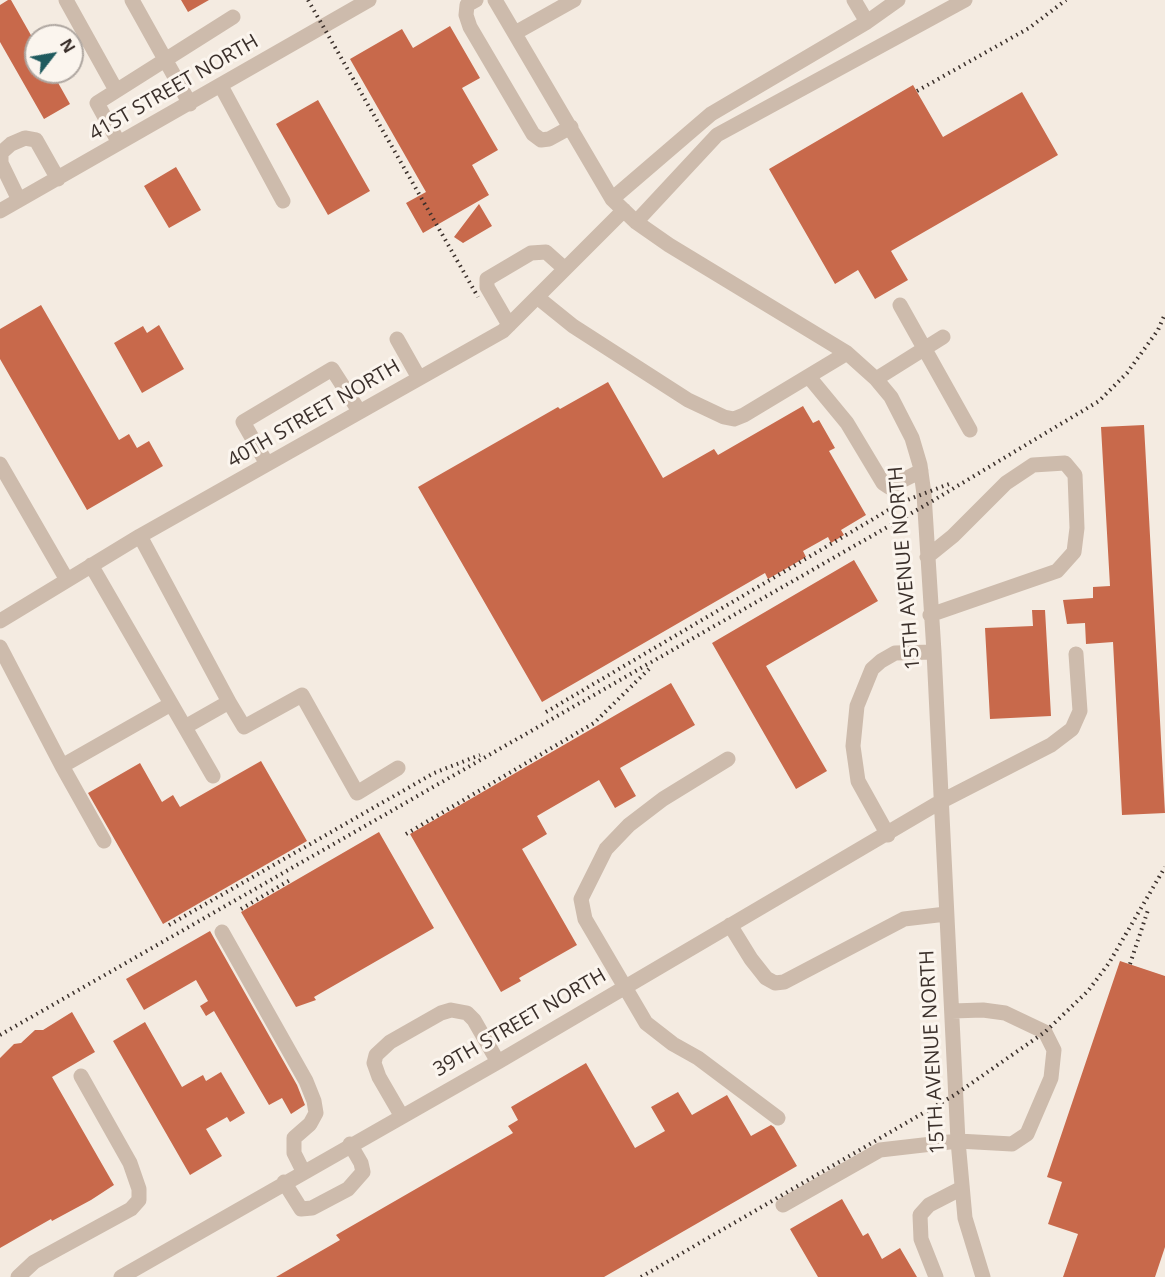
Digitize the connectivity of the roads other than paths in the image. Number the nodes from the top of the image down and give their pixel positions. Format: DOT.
graph roads {
  1 [pos="66,0"];
  2 [pos="132,0"];
  3 [pos="369,0"];
  4 [pos="476,0"];
  5 [pos="495,0"];
  6 [pos="574,0"];
  7 [pos="854,0"];
  8 [pos="898,0"];
  9 [pos="965,0"];
  10 [pos="233,17"];
  11 [pos="867,22"];
  12 [pos="514,33"];
  13 [pos="165,60"];
  14 [pos="221,86"];
  15 [pos="116,90"];
  16 [pos="190,104"];
  17 [pos="571,127"];
  18 [pos="119,142"];
  19 [pos="58,178"];
  20 [pos="612,199"];
  21 [pos="18,200"];
  22 [pos="283,201"];
  23 [pos="624,210"];
  24 [pos="0,211"];
  25 [pos="636,222"];
  26 [pos="565,269"];
  27 [pos="537,297"];
  28 [pos="900,305"];
  29 [pos="509,325"];
  30 [pos="943,337"];
  31 [pos="397,339"];
  32 [pos="924,348"];
  33 [pos="847,353"];
  34 [pos="809,377"];
  35 [pos="419,378"];
  36 [pos="876,379"];
  37 [pos="359,411"];
  38 [pos="970,430"];
  39 [pos="0,464"];
  40 [pos="267,464"];
  41 [pos="921,471"];
  42 [pos="140,536"];
  43 [pos="927,557"];
  44 [pos="92,565"];
  45 [pos="67,580"];
  46 [pos="930,615"];
  47 [pos="0,621"];
  48 [pos="0,647"];
  49 [pos="934,652"];
  50 [pos="1076,654"];
  51 [pos="230,702"];
  52 [pos="171,704"];
  53 [pos="185,727"];
  54 [pos="728,759"];
  55 [pos="62,766"];
  56 [pos="398,768"];
  57 [pos="213,776"];
  58 [pos="940,802"];
  59 [pos="888,835"];
  60 [pos="104,841"];
  61 [pos="946,914"];
  62 [pos="730,926"];
  63 [pos="222,932"];
  64 [pos="623,987"];
  65 [pos="952,1011"];
  66 [pos="498,1062"];
  67 [pos="81,1076"];
  68 [pos="401,1115"];
  69 [pos="778,1118"];
  70 [pos="958,1141"];
  71 [pos="350,1144"];
  72 [pos="303,1171"];
  73 [pos="284,1182"];
  74 [pos="962,1188"];
  75 [pos="783,1205"];
  76 [pos="18,1277"];
  77 [pos="120,1277"];
  78 [pos="936,1277"];
  79 [pos="983,1277"];
  1 -- 15 [label="street"];
  2 -- 13 [label="street"];
  3 -- 14 [label="street, 41ST STREET NORTH"];
  4 -- 17 [label="street"];
  5 -- 12 [label="street, 15TH AVENUE NORTH"];
  6 -- 12 [label="street"];
  7 -- 11 [label="street"];
  8 -- 11 [label="street"];
  9 -- 25 [label="street"];
  10 -- 13 [label="street"];
  11 -- 20 [label="street"];
  12 -- 17 [label="street, 15TH AVENUE NORTH"];
  13 -- 15 [label="street"];
  13 -- 16 [label="street"];
  14 -- 16 [label="street, 41ST STREET NORTH"];
  14 -- 22 [label="street"];
  15 -- 18 [label="street"];
  16 -- 18 [label="street, 41ST STREET NORTH"];
  17 -- 20 [label="street, 15TH AVENUE NORTH"];
  18 -- 19 [label="street, 41ST STREET NORTH"];
  19 -- 21 [label="street, 41ST STREET NORTH"];
  19 -- 21 [label="street"];
  20 -- 23 [label="street, 15TH AVENUE NORTH"];
  21 -- 24 [label="street, 41ST STREET NORTH"];
  23 -- 25 [label="street, 15TH AVENUE NORTH"];
  23 -- 26 [label="street, 40TH STREET NORTH"];
  25 -- 33 [label="street, 15TH AVENUE NORTH"];
  26 -- 27 [label="street, 40TH STREET NORTH"];
  26 -- 29 [label="street"];
  27 -- 29 [label="street, 40TH STREET NORTH"];
  27 -- 34 [label="street"];
  28 -- 32 [label="street"];
  29 -- 35 [label="street, 40TH STREET NORTH"];
  30 -- 32 [label="street"];
  31 -- 35 [label="street"];
  32 -- 36 [label="street"];
  32 -- 38 [label="street"];
  33 -- 34 [label="street"];
  33 -- 36 [label="street, 15TH AVENUE NORTH"];
  34 -- 41 [label="street"];
  35 -- 37 [label="street, 40TH STREET NORTH"];
  36 -- 41 [label="street, 15TH AVENUE NORTH"];
  37 -- 40 [label="street, 40TH STREET NORTH"];
  37 -- 40 [label="street"];
  39 -- 45 [label="street"];
  40 -- 42 [label="street, 40TH STREET NORTH"];
  41 -- 43 [label="street, 15TH AVENUE NORTH"];
  42 -- 44 [label="street, 40TH STREET NORTH"];
  42 -- 51 [label="street"];
  43 -- 46 [label="street, 15TH AVENUE NORTH"];
  43 -- 46 [label="street"];
  44 -- 45 [label="street, 40TH STREET NORTH"];
  44 -- 52 [label="street"];
  45 -- 47 [label="street, 40TH STREET NORTH"];
  46 -- 49 [label="street, 15TH AVENUE NORTH"];
  48 -- 55 [label="street"];
  49 -- 58 [label="street, 15TH AVENUE NORTH"];
  49 -- 59 [label="street"];
  50 -- 58 [label="street, 39TH STREET NORTH"];
  51 -- 53 [label="street"];
  51 -- 56 [label="street"];
  52 -- 53 [label="street"];
  52 -- 55 [label="street"];
  53 -- 57 [label="street"];
  54 -- 64 [label="street"];
  55 -- 60 [label="street"];
  58 -- 59 [label="street, 39TH STREET NORTH"];
  58 -- 61 [label="street, 15TH AVENUE NORTH"];
  59 -- 62 [label="street, 39TH STREET NORTH"];
  61 -- 62 [label="street"];
  61 -- 65 [label="street, 15TH AVENUE NORTH"];
  62 -- 64 [label="street, 39TH STREET NORTH"];
  63 -- 72 [label="street"];
  64 -- 66 [label="street, 39TH STREET NORTH"];
  64 -- 69 [label="street"];
  65 -- 70 [label="street, 15TH AVENUE NORTH"];
  65 -- 70 [label="street"];
  66 -- 68 [label="street, 39TH STREET NORTH"];
  66 -- 68 [label="street"];
  67 -- 76 [label="street"];
  68 -- 71 [label="street, 39TH STREET NORTH"];
  70 -- 74 [label="street, 15TH AVENUE NORTH"];
  70 -- 75 [label="street"];
  71 -- 72 [label="street, 39TH STREET NORTH"];
  71 -- 73 [label="street"];
  72 -- 73 [label="street, 39TH STREET NORTH"];
  73 -- 77 [label="street, 39TH STREET NORTH"];
  74 -- 78 [label="street"];
  74 -- 79 [label="street, 15TH AVENUE NORTH"];
}
